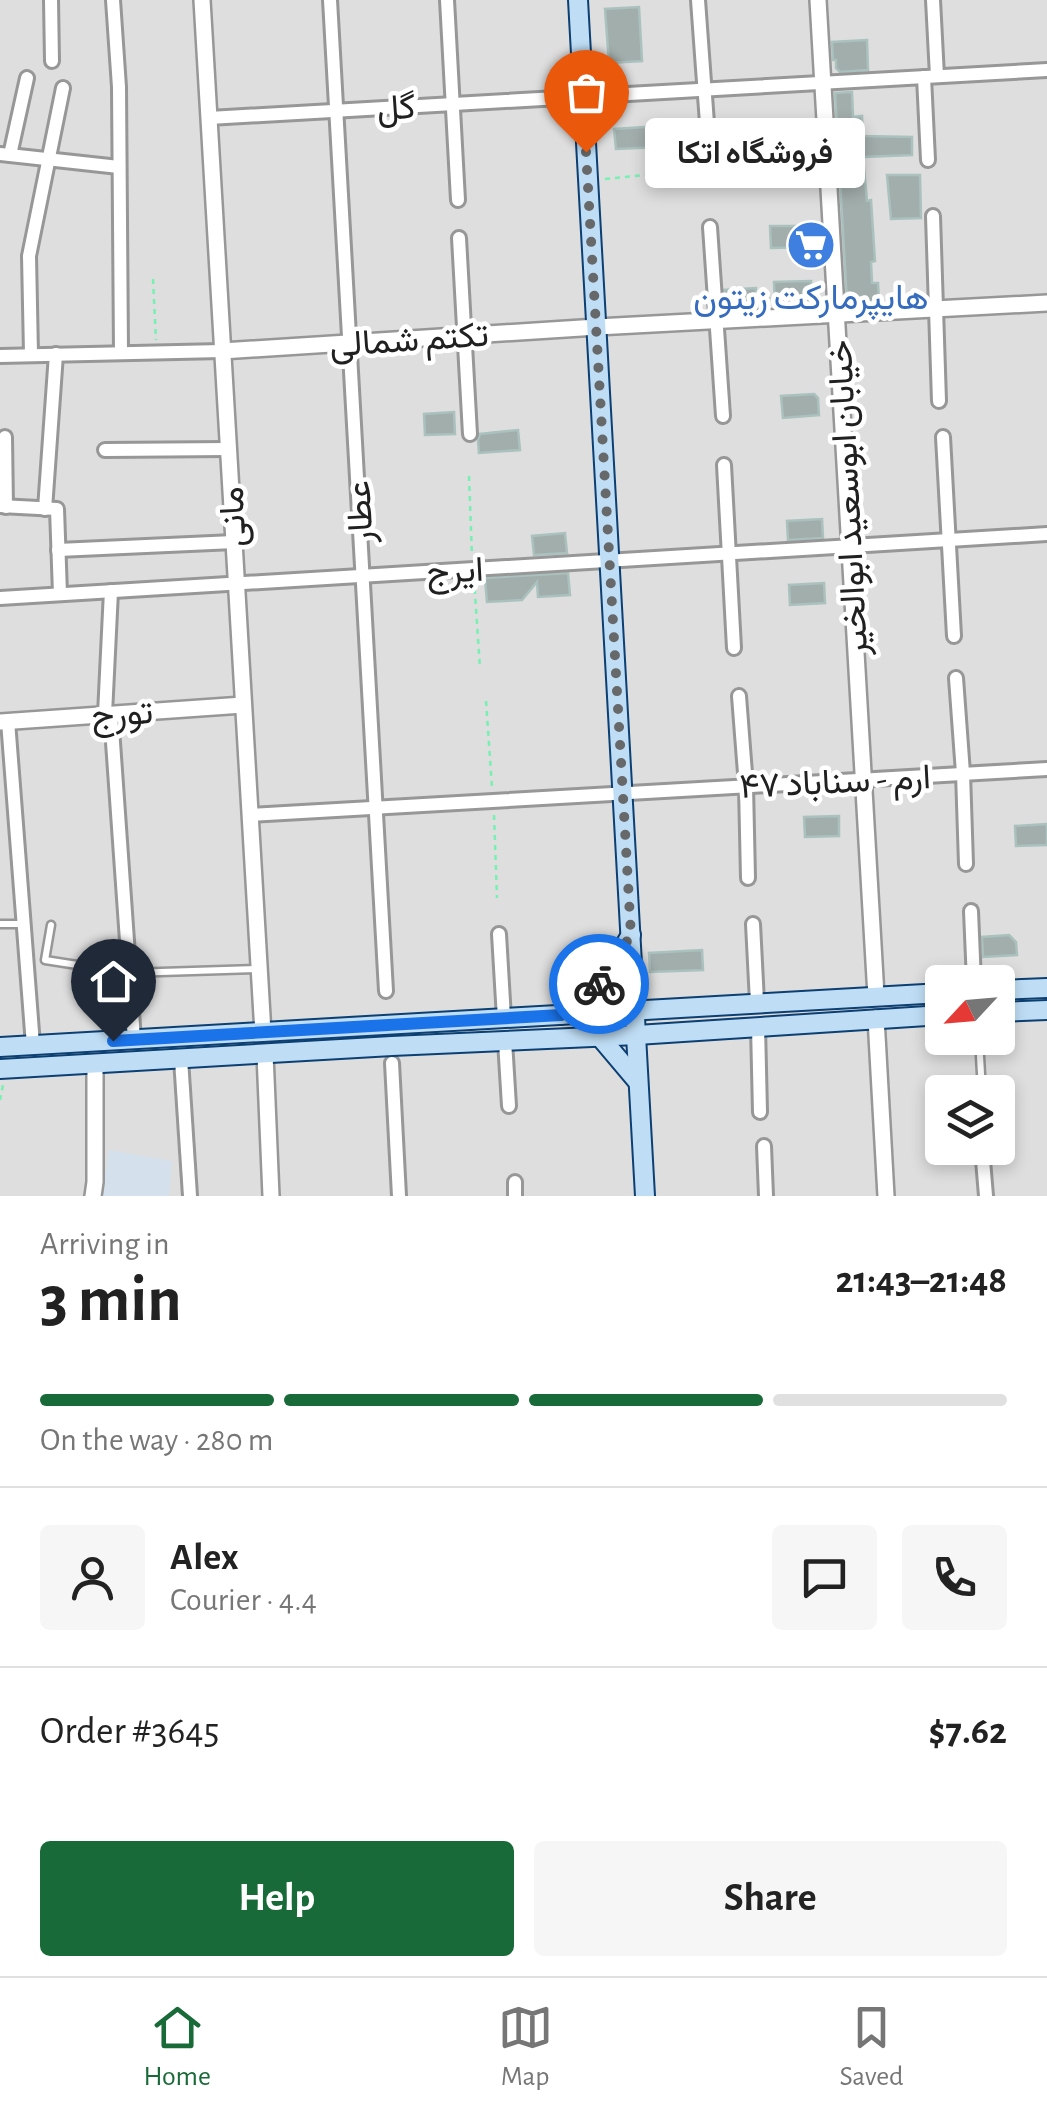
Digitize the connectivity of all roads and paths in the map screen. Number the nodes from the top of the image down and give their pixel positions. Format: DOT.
graph roads {
  1 [pos="51,0"];
  2 [pos="113,0"];
  3 [pos="202,0"];
  4 [pos="330,0"];
  5 [pos="447,0"];
  6 [pos="578,0"];
  7 [pos="698,0"];
  8 [pos="818,0"];
  9 [pos="934,0"];
  10 [pos="52,61"];
  11 [pos="1047,70"];
  12 [pos="930,76"];
  13 [pos="27,78"];
  14 [pos="822,82"];
  15 [pos="63,88"];
  16 [pos="705,88"];
  17 [pos="584,95"];
  18 [pos="452,103"];
  19 [pos="336,110"];
  20 [pos="209,118"];
  21 [pos="5,154"];
  22 [pos="50,160"];
  23 [pos="928,160"];
  24 [pos="119,168"];
  25 [pos="664,173"];
  26 [pos="711,178"];
  27 [pos="588,180"];
  28 [pos="458,200"];
  29 [pos="933,216"];
  30 [pos="710,227"];
  31 [pos="459,238"];
  32 [pos="153,279"];
  33 [pos="1047,303"];
  34 [pos="936,309"];
  35 [pos="836,314"];
  36 [pos="715,320"];
  37 [pos="596,327"];
  38 [pos="465,335"];
  39 [pos="349,343"];
  40 [pos="222,351"];
  41 [pos="121,352"];
  42 [pos="156,352"];
  43 [pos="32,354"];
  44 [pos="56,354"];
  45 [pos="0,356"];
  46 [pos="938,401"];
  47 [pos="722,416"];
  48 [pos="470,434"];
  49 [pos="5,437"];
  50 [pos="943,437"];
  51 [pos="105,450"];
  52 [pos="228,450"];
  53 [pos="724,465"];
  54 [pos="469,476"];
  55 [pos="3,507"];
  56 [pos="45,509"];
  57 [pos="1047,534"];
  58 [pos="949,540"];
  59 [pos="234,542"];
  60 [pos="850,546"];
  61 [pos="58,550"];
  62 [pos="728,554"];
  63 [pos="610,561"];
  64 [pos="473,569"];
  65 [pos="362,576"];
  66 [pos="236,583"];
  67 [pos="112,590"];
  68 [pos="60,594"];
  69 [pos="0,598"];
  70 [pos="954,636"];
  71 [pos="734,648"];
  72 [pos="480,668"];
  73 [pos="956,678"];
  74 [pos="738,696"];
  75 [pos="486,700"];
  76 [pos="243,705"];
  77 [pos="108,714"];
  78 [pos="4,722"];
  79 [pos="1047,769"];
  80 [pos="963,773"];
  81 [pos="863,779"];
  82 [pos="746,786"];
  83 [pos="623,794"];
  84 [pos="493,801"];
  85 [pos="376,808"];
  86 [pos="250,816"];
  87 [pos="966,864"];
  88 [pos="748,878"];
  89 [pos="497,898"];
  90 [pos="971,911"];
  91 [pos="0,924"];
  92 [pos="23,924"];
  93 [pos="753,924"];
  94 [pos="52,926"];
  95 [pos="499,934"];
  96 [pos="631,935"];
  97 [pos="973,965"];
  98 [pos="259,970"];
  99 [pos="129,973"];
  100 [pos="1047,988"];
  101 [pos="1015,989"];
  102 [pos="386,990"];
  103 [pos="925,994"];
  104 [pos="876,996"];
  105 [pos="756,1002"];
  106 [pos="1047,1010"];
  107 [pos="635,1011"];
  108 [pos="1015,1011"];
  109 [pos="561,1015"];
  110 [pos="925,1015"];
  111 [pos="504,1018"];
  112 [pos="876,1018"];
  113 [pos="758,1026"];
  114 [pos="262,1033"];
  115 [pos="637,1035"];
  116 [pos="600,1037"];
  117 [pos="134,1040"];
  118 [pos="504,1041"];
  119 [pos="33,1046"];
  120 [pos="0,1047"];
  121 [pos="265,1054"];
  122 [pos="181,1059"];
  123 [pos="392,1063"];
  124 [pos="95,1065"];
  125 [pos="0,1069"];
  126 [pos="639,1083"];
  127 [pos="509,1106"];
  128 [pos="760,1112"];
  129 [pos="764,1146"];
  130 [pos="983,1165"];
  131 [pos="93,1196"];
  132 [pos="190,1196"];
  133 [pos="271,1196"];
  134 [pos="399,1196"];
  135 [pos="645,1196"];
  136 [pos="766,1196"];
  137 [pos="886,1196"];
  138 [pos="986,1196"];
  1 -- 10 [label="street"];
  2 -- 24 [label="street"];
  3 -- 20 [label="street, مانی"];
  4 -- 19 [label="street, عطار"];
  5 -- 18 [label="street"];
  6 -- 17 [label="main road"];
  7 -- 16 [label="street"];
  8 -- 14 [label="street, خیابان ابوسعید ابوالخیر"];
  9 -- 12 [label="street"];
  11 -- 12 [label="street, گل"];
  12 -- 14 [label="street, گل"];
  12 -- 23 [label="street"];
  13 -- 21 [label="street"];
  14 -- 16 [label="street, گل"];
  14 -- 35 [label="street, خیابان ابوسعید ابوالخیر"];
  15 -- 22 [label="street"];
  16 -- 17 [label="street, گل"];
  16 -- 26 [label="street"];
  17 -- 18 [label="street, گل"];
  17 -- 27 [label="main road"];
  18 -- 19 [label="street, گل"];
  18 -- 28 [label="street"];
  19 -- 20 [label="street, گل"];
  19 -- 39 [label="street, عطار"];
  20 -- 40 [label="street, مانی"];
  21 -- 22 [label="street"];
  22 -- 24 [label="street"];
  22 -- 43 [label="street"];
  24 -- 41 [label="street"];
  25 -- 27 [label="path"];
  27 -- 37 [label="main road"];
  29 -- 34 [label="street"];
  30 -- 36 [label="street"];
  31 -- 38 [label="street"];
  32 -- 42 [label="path"];
  33 -- 34 [label="street, تکتم شمالی"];
  34 -- 35 [label="street, تکتم شمالی"];
  34 -- 46 [label="street"];
  35 -- 36 [label="street, تکتم شمالی"];
  35 -- 60 [label="street, خیابان ابوسعید ابوالخیر"];
  36 -- 37 [label="street, تکتم شمالی"];
  36 -- 47 [label="street"];
  37 -- 38 [label="street, تکتم شمالی"];
  37 -- 63 [label="main road"];
  38 -- 39 [label="street, تکتم شمالی"];
  38 -- 48 [label="street"];
  39 -- 40 [label="street, تکتم شمالی"];
  39 -- 65 [label="street, عطار"];
  40 -- 42 [label="street"];
  40 -- 52 [label="street, مانی"];
  41 -- 42 [label="street"];
  41 -- 44 [label="street"];
  43 -- 44 [label="street"];
  43 -- 45 [label="street"];
  44 -- 56 [label="street"];
  49 -- 55 [label="street"];
  50 -- 58 [label="street"];
  51 -- 52 [label="street"];
  52 -- 59 [label="street, مانی"];
  53 -- 62 [label="street"];
  54 -- 64 [label="path"];
  55 -- 56 [label="street"];
  56 -- 61 [label="street"];
  57 -- 58 [label="street, ایرج"];
  58 -- 60 [label="street, ایرج"];
  58 -- 70 [label="street"];
  59 -- 61 [label="street"];
  59 -- 66 [label="street, مانی"];
  60 -- 62 [label="street, ایرج"];
  60 -- 81 [label="street, خیابان ابوسعید ابوالخیر"];
  61 -- 68 [label="street"];
  62 -- 63 [label="street, ایرج"];
  62 -- 71 [label="street"];
  63 -- 64 [label="street, ایرج"];
  63 -- 83 [label="main road"];
  64 -- 65 [label="street, ایرج"];
  64 -- 72 [label="path"];
  65 -- 66 [label="street, ایرج"];
  65 -- 85 [label="street, عطار"];
  66 -- 67 [label="street, ایرج"];
  66 -- 76 [label="street, مانی"];
  67 -- 68 [label="street, ایرج"];
  67 -- 77 [label="street"];
  68 -- 69 [label="street, ایرج"];
  73 -- 80 [label="street"];
  74 -- 82 [label="street"];
  75 -- 84 [label="path"];
  76 -- 77 [label="street, تورج"];
  76 -- 86 [label="street, مانی"];
  77 -- 78 [label="street, تورج"];
  77 -- 99 [label="street"];
  78 -- 92 [label="street"];
  79 -- 80 [label="street, ارم - سناباد ۴۷"];
  80 -- 81 [label="street, ارم - سناباد ۴۷"];
  80 -- 87 [label="street"];
  81 -- 82 [label="street, ارم - سناباد ۴۷"];
  81 -- 104 [label="street, خیابان ابوسعید ابوالخیر"];
  82 -- 83 [label="street, ارم - سناباد ۴۷"];
  82 -- 88 [label="street"];
  83 -- 84 [label="street, ارم - سناباد ۴۷"];
  83 -- 96 [label="main road"];
  84 -- 85 [label="street, ارم - سناباد ۴۷"];
  84 -- 89 [label="path"];
  85 -- 86 [label="street, ارم - سناباد ۴۷"];
  85 -- 102 [label="street, عطار"];
  86 -- 98 [label="street, مانی"];
  90 -- 97 [label="street"];
  91 -- 92 [label="lane"];
  92 -- 119 [label="street"];
  93 -- 105 [label="street"];
  94 -- 99 [label="lane"];
  95 -- 111 [label="street"];
  96 -- 107 [label="main road"];
  96 -- 109 [label="main road"];
  98 -- 99 [label="lane"];
  98 -- 114 [label="street, مانی"];
  99 -- 117 [label="street"];
  100 -- 101 [label="main road"];
  103 -- 104 [label="main road"];
  104 -- 105 [label="main road"];
  105 -- 107 [label="main road"];
  106 -- 108 [label="main road"];
  107 -- 109 [label="main road"];
  107 -- 115 [label="main road"];
  109 -- 111 [label="main road"];
  110 -- 112 [label="main road"];
  111 -- 114 [label="main road"];
  112 -- 113 [label="main road"];
  112 -- 137 [label="street"];
  113 -- 115 [label="main road"];
  113 -- 128 [label="street"];
  114 -- 117 [label="main road"];
  115 -- 116 [label="main road"];
  115 -- 126 [label="main road"];
  116 -- 118 [label="main road"];
  116 -- 126 [label="main road"];
  117 -- 119 [label="main road"];
  118 -- 121 [label="main road"];
  118 -- 127 [label="street"];
  119 -- 120 [label="main road"];
  121 -- 122 [label="main road"];
  121 -- 133 [label="street"];
  122 -- 124 [label="main road"];
  122 -- 132 [label="street"];
  123 -- 134 [label="street"];
  124 -- 125 [label="main road"];
  124 -- 131 [label="street"];
  126 -- 135 [label="main road"];
  129 -- 136 [label="street"];
  130 -- 138 [label="street"];
}
